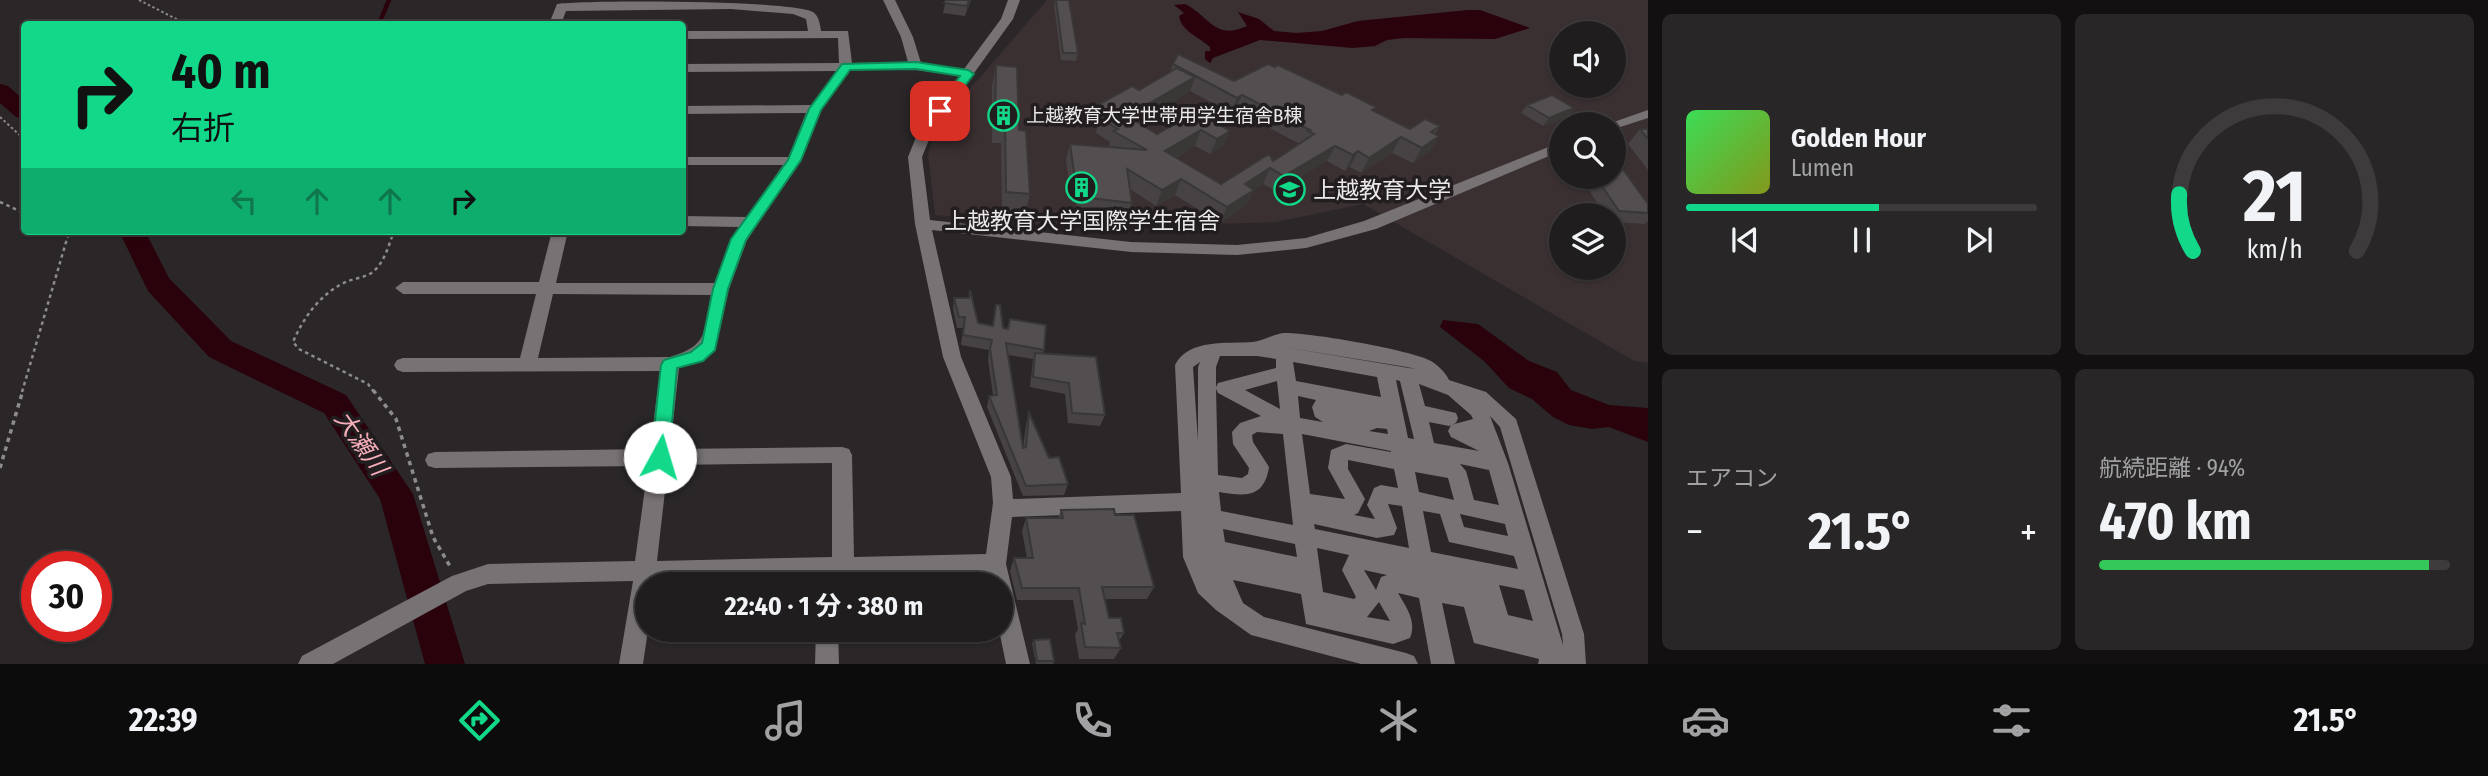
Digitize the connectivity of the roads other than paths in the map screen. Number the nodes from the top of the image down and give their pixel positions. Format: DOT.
graph roads {
  1 [pos="889,0"];
  2 [pos="1014,0"];
  3 [pos="556,21"];
  4 [pos="686,35"];
  5 [pos="815,35"];
  6 [pos="916,65"];
  7 [pos="846,67"];
  8 [pos="686,68"];
  9 [pos="968,74"];
  10 [pos="815,109"];
  11 [pos="686,110"];
  12 [pos="1648,114"];
  13 [pos="1626,121"];
  14 [pos="1549,151"];
  15 [pos="794,160"];
  16 [pos="686,161"];
  17 [pos="686,221"];
  18 [pos="752,222"];
  19 [pos="923,223"];
  20 [pos="559,235"];
  21 [pos="402,288"];
  22 [pos="546,288"];
  23 [pos="721,289"];
  24 [pos="1257,349"];
  25 [pos="1213,352"];
  26 [pos="527,364"];
  27 [pos="403,365"];
  28 [pos="670,365"];
  29 [pos="1385,371"];
  30 [pos="1408,375"];
  31 [pos="1446,386"];
  32 [pos="1288,395"];
  33 [pos="1339,396"];
  34 [pos="1417,412"];
  35 [pos="1394,414"];
  36 [pos="1448,418"];
  37 [pos="1485,424"];
  38 [pos="1426,450"];
  39 [pos="1402,453"];
  40 [pos="1495,456"];
  41 [pos="660,457"];
  42 [pos="435,460"];
  43 [pos="1210,482"];
  44 [pos="1411,499"];
  45 [pos="1302,507"];
  46 [pos="1003,508"];
  47 [pos="1198,511"];
  48 [pos="1513,517"];
  49 [pos="1305,536"];
  50 [pos="1523,548"];
  51 [pos="1216,558"];
  52 [pos="645,571"];
  53 [pos="831,572"];
  54 [pos="997,572"];
  55 [pos="1426,574"];
  56 [pos="1533,582"];
  57 [pos="1311,593"];
  58 [pos="1237,611"];
  59 [pos="827,642"];
  60 [pos="1013,642"];
  61 [pos="1318,642"];
  62 [pos="1550,650"];
  63 [pos="310,664"];
  64 [pos="631,664"];
  65 [pos="827,664"];
  66 [pos="1018,664"];
  67 [pos="1406,664"];
  68 [pos="1443,664"];
  69 [pos="1574,664"];
  1 -- 6 [label="street"];
  2 -- 9 [label="street"];
  3 -- 5 [label="street"];
  4 -- 5 [label="street"];
  5 -- 7 [label="street"];
  6 -- 7 [label="street"];
  6 -- 9 [label="street"];
  7 -- 8 [label="street"];
  7 -- 10 [label="street"];
  9 -- 19 [label="street"];
  10 -- 11 [label="street"];
  10 -- 15 [label="street"];
  12 -- 13 [label="street"];
  14 -- 19 [label="street"];
  15 -- 16 [label="street"];
  15 -- 18 [label="street"];
  17 -- 18 [label="street"];
  18 -- 23 [label="street"];
  19 -- 46 [label="street"];
  20 -- 22 [label="street"];
  21 -- 22 [label="street"];
  22 -- 23 [label="street"];
  22 -- 26 [label="street"];
  23 -- 28 [label="street"];
  24 -- 25 [label="street"];
  24 -- 31 [label="street"];
  24 -- 32 [label="street"];
  25 -- 43 [label="street"];
  25 -- 47 [label="street"];
  26 -- 27 [label="street"];
  26 -- 28 [label="street"];
  28 -- 41 [label="street"];
  29 -- 30 [label="street"];
  29 -- 32 [label="street"];
  29 -- 35 [label="street"];
  30 -- 31 [label="street"];
  30 -- 34 [label="street"];
  31 -- 37 [label="street"];
  31 -- 69 [label="street"];
  32 -- 33 [label="street"];
  32 -- 33 [label="street"];
  32 -- 39 [label="street"];
  32 -- 43 [label="street"];
  32 -- 45 [label="street"];
  33 -- 35 [label="street"];
  33 -- 35 [label="street"];
  34 -- 36 [label="street"];
  34 -- 38 [label="street"];
  35 -- 39 [label="street"];
  37 -- 40 [label="street"];
  37 -- 40 [label="street"];
  38 -- 39 [label="street"];
  38 -- 40 [label="street"];
  39 -- 44 [label="street"];
  39 -- 45 [label="street"];
  39 -- 48 [label="street"];
  40 -- 48 [label="street"];
  41 -- 42 [label="street"];
  41 -- 52 [label="street"];
  41 -- 53 [label="street"];
  43 -- 47 [label="street"];
  44 -- 45 [label="street"];
  44 -- 50 [label="street"];
  44 -- 55 [label="street"];
  45 -- 49 [label="street"];
  46 -- 47 [label="street"];
  46 -- 54 [label="street"];
  47 -- 49 [label="street"];
  47 -- 51 [label="street"];
  47 -- 58 [label="street"];
  48 -- 50 [label="street"];
  49 -- 55 [label="street"];
  49 -- 57 [label="street"];
  50 -- 56 [label="street"];
  51 -- 57 [label="street"];
  51 -- 58 [label="street"];
  52 -- 53 [label="street"];
  52 -- 63 [label="street"];
  52 -- 64 [label="street"];
  55 -- 56 [label="street"];
  55 -- 57 [label="street"];
  55 -- 57 [label="street"];
  55 -- 62 [label="street"];
  55 -- 68 [label="street"];
  56 -- 62 [label="street"];
  57 -- 61 [label="street"];
  58 -- 61 [label="street"];
  59 -- 65 [label="street"];
  60 -- 66 [label="street"];
  61 -- 67 [label="street"];
}
